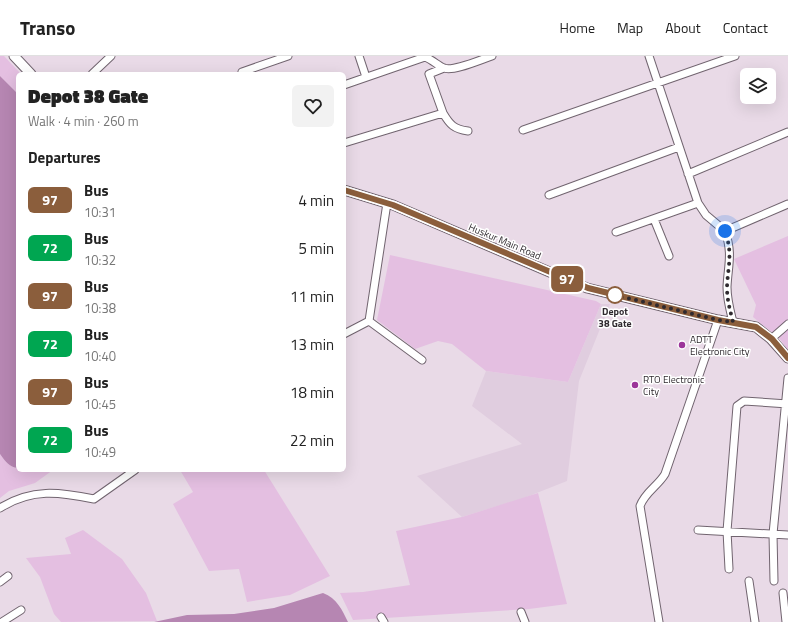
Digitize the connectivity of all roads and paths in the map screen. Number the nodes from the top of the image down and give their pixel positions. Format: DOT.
graph roads {
  1 [pos="14,56"];
  2 [pos="110,56"];
  3 [pos="288,56"];
  4 [pos="359,56"];
  5 [pos="492,56"];
  6 [pos="650,56"];
  7 [pos="735,56"];
  8 [pos="719,59"];
  9 [pos="444,68"];
  10 [pos="29,72"];
  11 [pos="94,72"];
  12 [pos="242,72"];
  13 [pos="366,77"];
  14 [pos="346,83"];
  15 [pos="658,84"];
  16 [pos="443,113"];
  17 [pos="522,130"];
  18 [pos="468,131"];
  19 [pos="788,132"];
  20 [pos="346,142"];
  21 [pos="679,147"];
  22 [pos="688,174"];
  23 [pos="346,191"];
  24 [pos="549,195"];
  25 [pos="387,203"];
  26 [pos="698,203"];
  27 [pos="788,204"];
  28 [pos="654,219"];
  29 [pos="725,231"];
  30 [pos="616,232"];
  31 [pos="668,256"];
  32 [pos="718,320"];
  33 [pos="369,321"];
  34 [pos="733,322"];
  35 [pos="788,324"];
  36 [pos="346,333"];
  37 [pos="772,339"];
  38 [pos="788,358"];
  39 [pos="422,360"];
  40 [pos="788,378"];
  41 [pos="786,404"];
  42 [pos="132,472"];
  43 [pos="0,508"];
  44 [pos="698,530"];
  45 [pos="727,530"];
  46 [pos="774,534"];
  47 [pos="788,535"];
  48 [pos="729,569"];
  49 [pos="8,576"];
  50 [pos="749,581"];
  51 [pos="774,581"];
  52 [pos="0,582"];
  53 [pos="783,593"];
  54 [pos="21,610"];
  55 [pos="521,612"];
  56 [pos="2,622"];
  57 [pos="525,622"];
  58 [pos="659,622"];
  59 [pos="754,622"];
  60 [pos="786,622"];
  1 -- 10 [label="main road"];
  2 -- 11 [label="street"];
  3 -- 12 [label="street"];
  4 -- 13 [label="street"];
  5 -- 9 [label="street"];
  6 -- 15 [label="street"];
  7 -- 8 [label="street"];
  8 -- 15 [label="street"];
  9 -- 13 [label="street"];
  9 -- 16 [label="street"];
  13 -- 14 [label="street"];
  15 -- 17 [label="street"];
  15 -- 21 [label="street"];
  16 -- 18 [label="street"];
  16 -- 20 [label="street"];
  19 -- 22 [label="street"];
  21 -- 22 [label="street"];
  21 -- 24 [label="street"];
  22 -- 26 [label="street"];
  23 -- 25 [label="main road, Huskur Main Road"];
  25 -- 32 [label="main road, Huskur Main Road"];
  25 -- 33 [label="street"];
  26 -- 28 [label="street"];
  26 -- 29 [label="street"];
  27 -- 29 [label="street"];
  28 -- 30 [label="street"];
  28 -- 31 [label="street"];
  29 -- 34 [label="street"];
  32 -- 34 [label="main road, Huskur Main Road"];
  32 -- 58 [label="street"];
  33 -- 36 [label="street"];
  33 -- 39 [label="street"];
  34 -- 37 [label="main road, Huskur Main Road"];
  35 -- 37 [label="street"];
  37 -- 38 [label="main road, Huskur Main Road"];
  40 -- 41 [label="street"];
  41 -- 45 [label="street"];
  41 -- 46 [label="street"];
  42 -- 43 [label="street"];
  44 -- 45 [label="street"];
  45 -- 46 [label="street"];
  45 -- 48 [label="street"];
  46 -- 47 [label="street"];
  46 -- 51 [label="street"];
  49 -- 52 [label="street"];
  50 -- 59 [label="street"];
  53 -- 60 [label="street"];
  54 -- 56 [label="street"];
  55 -- 57 [label="street"];
}
